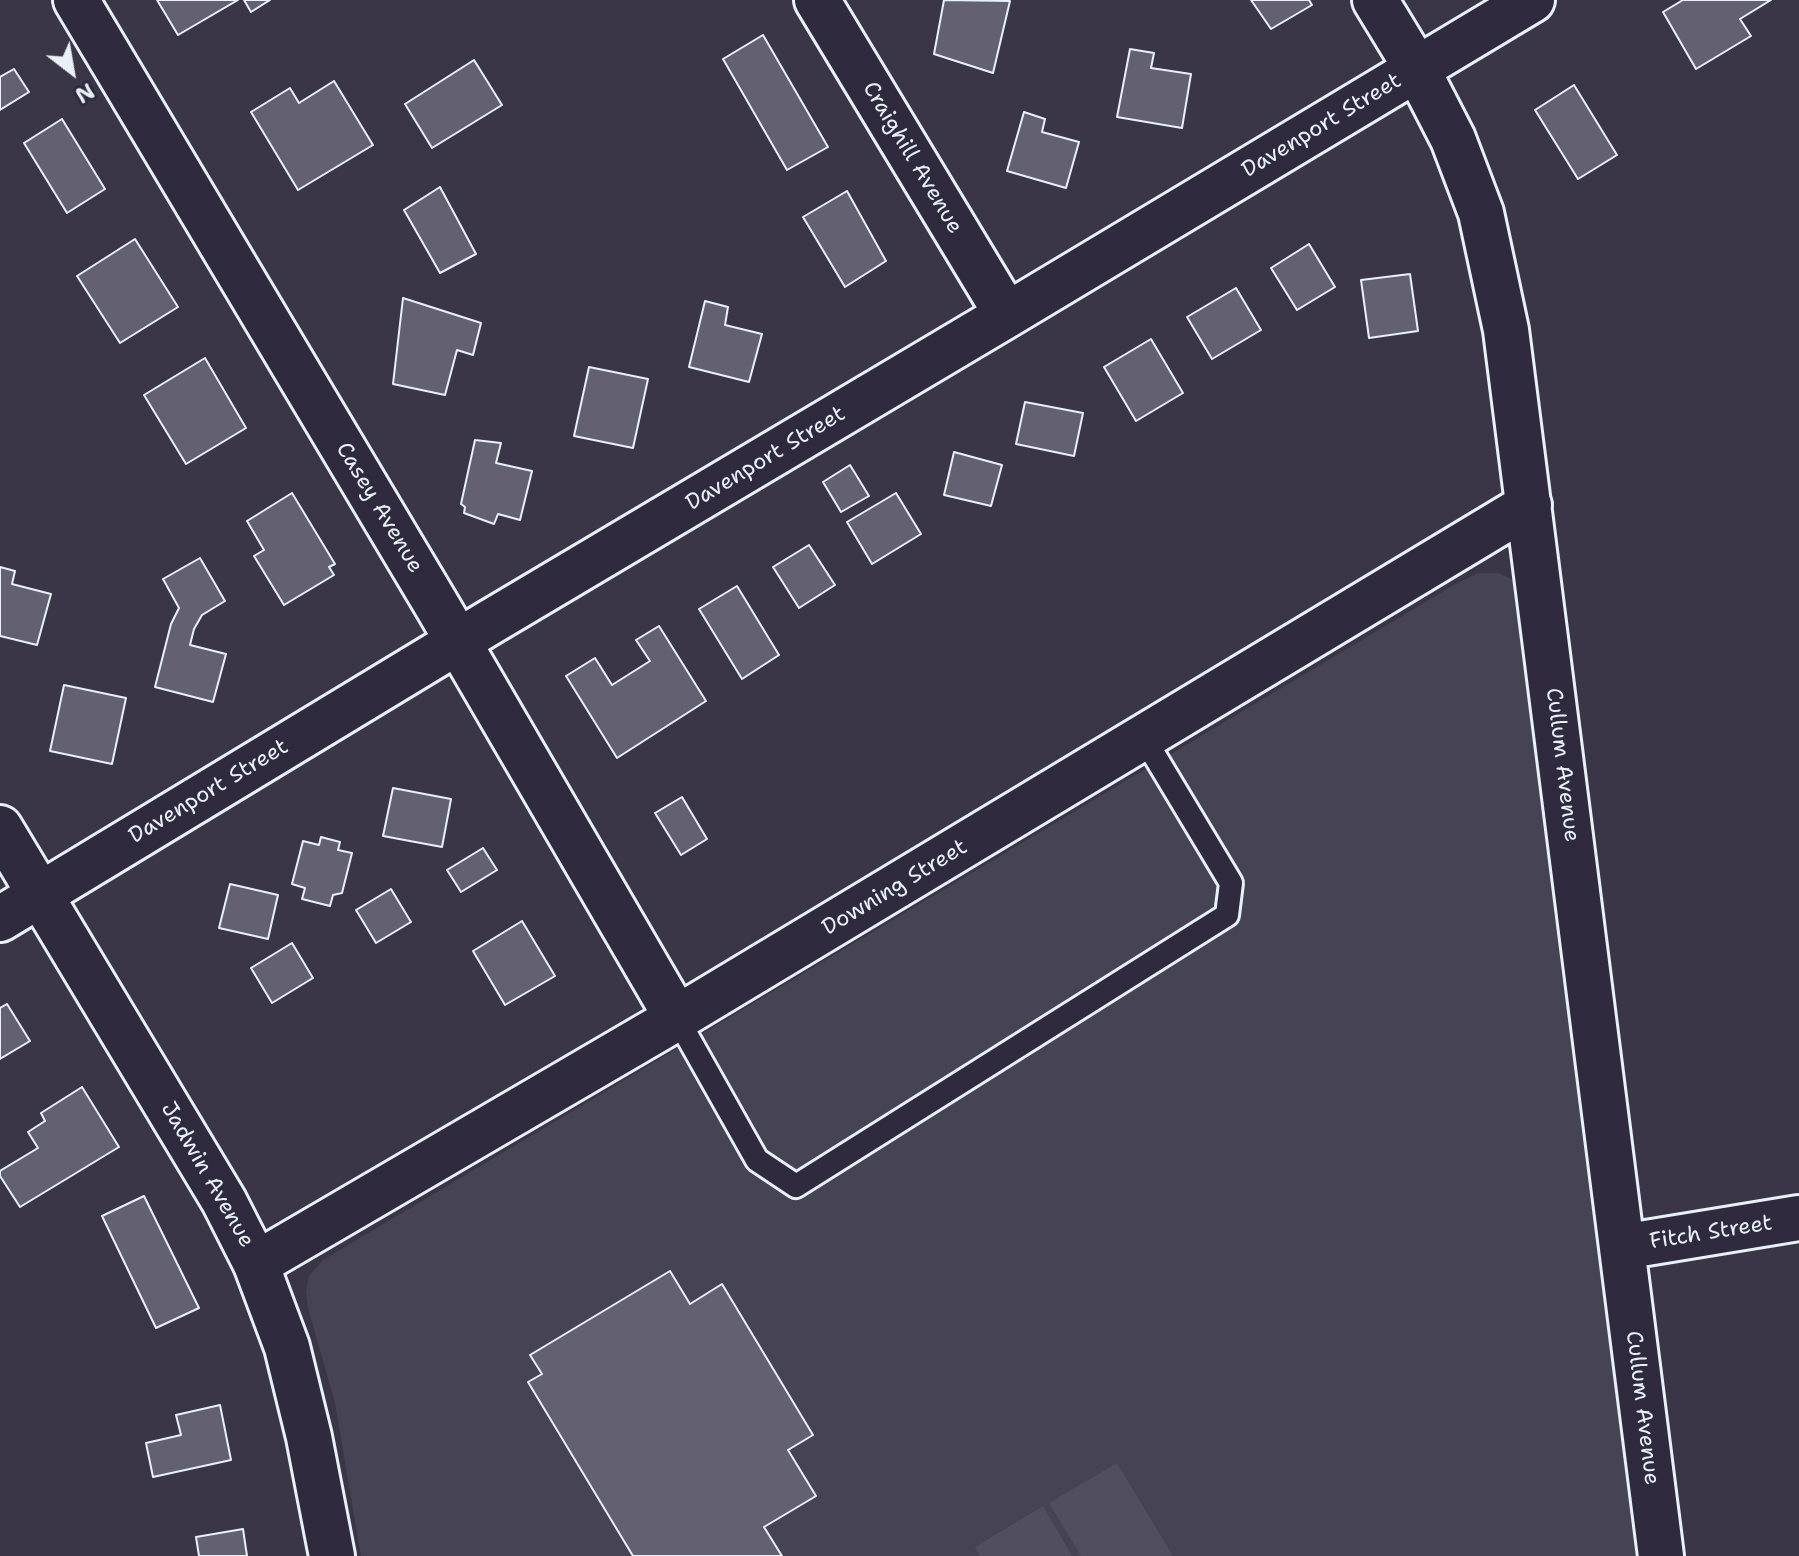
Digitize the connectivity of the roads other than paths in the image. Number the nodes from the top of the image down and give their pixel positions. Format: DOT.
graph roads {
  1 [pos="76,0"];
  2 [pos="817,0"];
  3 [pos="1375,0"];
  4 [pos="1532,0"];
  5 [pos="1417,69"];
  6 [pos="1007,315"];
  7 [pos="1529,505"];
  8 [pos="458,642"];
  9 [pos="1144,738"];
  10 [pos="0,828"];
  11 [pos="40,895"];
  12 [pos="0,919"];
  13 [pos="677,1018"];
  14 [pos="1799,1218"];
  15 [pos="1622,1247"];
  16 [pos="256,1264"];
  17 [pos="332,1556"];
  18 [pos="1661,1556"];
  1 -- 8 [label="street, Casey Avenue"];
  2 -- 6 [label="street, Craighill Avenue"];
  3 -- 5 [label="street, Cullum Avenue"];
  4 -- 5 [label="street, Davenport Street"];
  5 -- 6 [label="street, Davenport Street"];
  5 -- 7 [label="street, Cullum Avenue"];
  6 -- 8 [label="street, Davenport Street"];
  7 -- 9 [label="street, Downing Street"];
  7 -- 15 [label="street, Cullum Avenue"];
  8 -- 11 [label="street, Davenport Street"];
  8 -- 13 [label="street, Casey Avenue"];
  9 -- 13 [label="street, Downing Street"];
  9 -- 13 [label="lane"];
  10 -- 11 [label="street, Jadwin Avenue"];
  11 -- 12 [label="street, Davenport Street"];
  11 -- 16 [label="street, Jadwin Avenue"];
  13 -- 16 [label="street, Downing Street"];
  14 -- 15 [label="street, Fitch Street"];
  15 -- 18 [label="street, Cullum Avenue"];
  16 -- 17 [label="street, Jadwin Avenue"];
}
